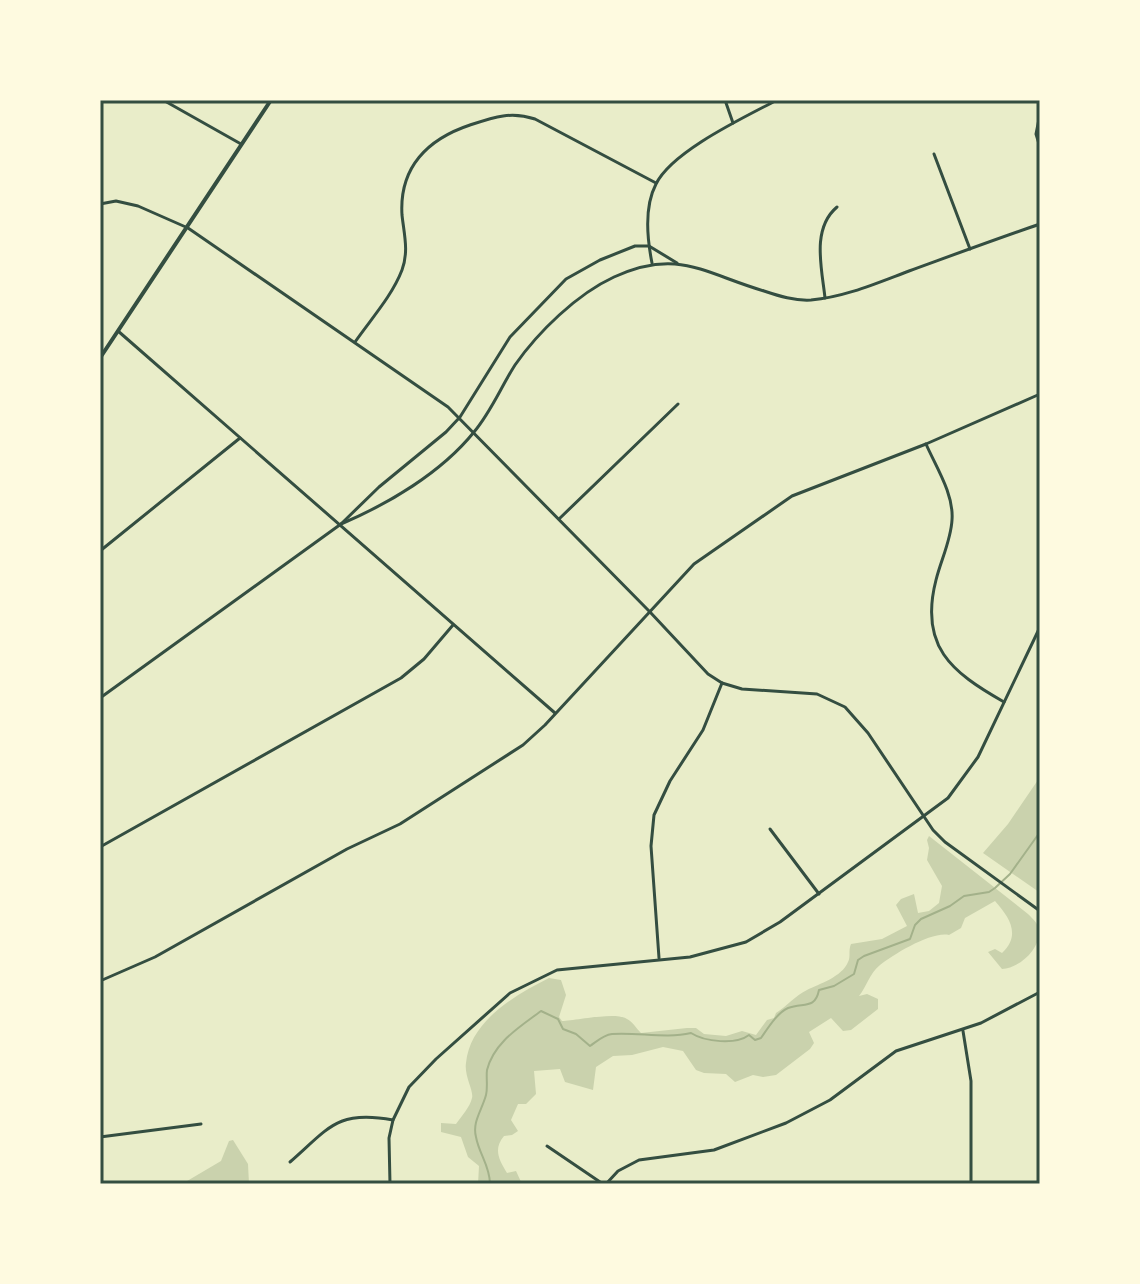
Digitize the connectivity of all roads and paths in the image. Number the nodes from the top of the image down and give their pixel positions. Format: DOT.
graph roads {
  1 [pos="163,100"];
  2 [pos="271,100"];
  3 [pos="725,100"];
  4 [pos="777,100"];
  5 [pos="1040,114"];
  6 [pos="733,124"];
  7 [pos="241,144"];
  8 [pos="1040,147"];
  9 [pos="934,154"];
  10 [pos="656,183"];
  11 [pos="100,204"];
  12 [pos="837,207"];
  13 [pos="1040,224"];
  14 [pos="188,228"];
  15 [pos="649,246"];
  16 [pos="970,249"];
  17 [pos="652,263"];
  18 [pos="677,263"];
  19 [pos="825,298"];
  20 [pos="118,331"];
  21 [pos="355,342"];
  22 [pos="100,358"];
  23 [pos="1040,394"];
  24 [pos="678,404"];
  25 [pos="460,417"];
  26 [pos="474,432"];
  27 [pos="240,438"];
  28 [pos="926,444"];
  29 [pos="559,519"];
  30 [pos="341,524"];
  31 [pos="100,551"];
  32 [pos="650,612"];
  33 [pos="454,624"];
  34 [pos="1040,627"];
  35 [pos="722,683"];
  36 [pos="100,698"];
  37 [pos="1004,702"];
  38 [pos="555,713"];
  39 [pos="923,817"];
  40 [pos="770,829"];
  41 [pos="100,847"];
  42 [pos="819,894"];
  43 [pos="1040,911"];
  44 [pos="659,959"];
  45 [pos="100,981"];
  46 [pos="1040,992"];
  47 [pos="963,1031"];
  48 [pos="393,1120"];
  49 [pos="201,1124"];
  50 [pos="100,1137"];
  51 [pos="547,1146"];
  52 [pos="290,1162"];
  53 [pos="390,1184"];
  54 [pos="605,1184"];
  55 [pos="971,1184"];
  1 -- 7 [label="street"];
  2 -- 7 [label="street"];
  3 -- 6 [label="street"];
  4 -- 6 [label="street"];
  5 -- 8 [label="street"];
  6 -- 10 [label="street"];
  7 -- 14 [label="street"];
  9 -- 16 [label="street"];
  10 -- 15 [label="street"];
  10 -- 21 [label="street"];
  11 -- 14 [label="street"];
  12 -- 19 [label="street"];
  13 -- 16 [label="street"];
  14 -- 20 [label="street"];
  14 -- 21 [label="street"];
  15 -- 17 [label="street"];
  15 -- 18 [label="street"];
  15 -- 25 [label="street"];
  16 -- 19 [label="street"];
  17 -- 18 [label="street"];
  17 -- 26 [label="street"];
  18 -- 19 [label="street"];
  20 -- 22 [label="street"];
  20 -- 27 [label="street"];
  21 -- 25 [label="street"];
  23 -- 28 [label="street"];
  24 -- 29 [label="street"];
  25 -- 26 [label="street"];
  25 -- 30 [label="street"];
  26 -- 29 [label="street"];
  26 -- 30 [label="street"];
  27 -- 30 [label="street"];
  27 -- 31 [label="street"];
  28 -- 32 [label="street"];
  28 -- 37 [label="street"];
  29 -- 32 [label="street"];
  30 -- 33 [label="street"];
  30 -- 36 [label="street"];
  32 -- 35 [label="street"];
  32 -- 38 [label="street"];
  33 -- 38 [label="street"];
  33 -- 41 [label="street"];
  34 -- 37 [label="street"];
  35 -- 39 [label="street"];
  35 -- 44 [label="street"];
  37 -- 39 [label="street"];
  38 -- 45 [label="street"];
  39 -- 42 [label="street"];
  39 -- 43 [label="street"];
  40 -- 42 [label="street"];
  42 -- 44 [label="street"];
  44 -- 48 [label="street"];
  46 -- 47 [label="street"];
  47 -- 54 [label="street"];
  47 -- 55 [label="street"];
  48 -- 52 [label="street"];
  48 -- 53 [label="street"];
  49 -- 50 [label="street"];
  51 -- 54 [label="street"];
}
